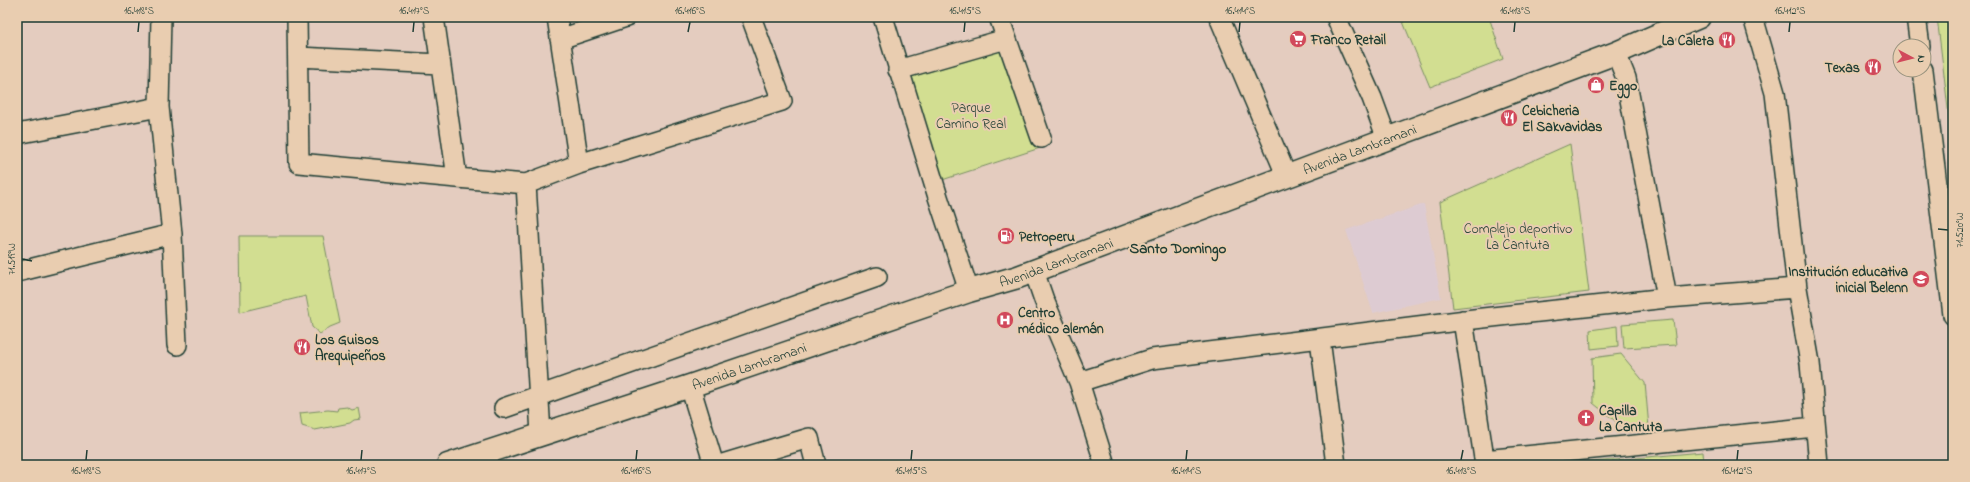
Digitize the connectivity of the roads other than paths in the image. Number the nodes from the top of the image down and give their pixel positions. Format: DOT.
graph roads {
  1 [pos="161,17"];
  2 [pos="297,17"];
  3 [pos="434,17"];
  4 [pos="558,17"];
  5 [pos="626,17"];
  6 [pos="751,17"];
  7 [pos="883,17"];
  8 [pos="1000,17"];
  9 [pos="1219,17"];
  10 [pos="1336,17"];
  11 [pos="1699,17"];
  12 [pos="1753,17"];
  13 [pos="1916,17"];
  14 [pos="1919,38"];
  15 [pos="560,39"];
  16 [pos="1006,39"];
  17 [pos="1616,53"];
  18 [pos="298,57"];
  19 [pos="440,64"];
  20 [pos="898,70"];
  21 [pos="1924,78"];
  22 [pos="159,107"];
  23 [pos="17,134"];
  24 [pos="1041,138"];
  25 [pos="1387,139"];
  26 [pos="579,164"];
  27 [pos="1287,177"];
  28 [pos="457,178"];
  29 [pos="526,184"];
  30 [pos="172,234"];
  31 [pos="1034,271"];
  32 [pos="17,272"];
  33 [pos="877,277"];
  34 [pos="1797,288"];
  35 [pos="969,292"];
  36 [pos="1667,298"];
  37 [pos="1953,315"];
  38 [pos="1464,320"];
  39 [pos="1320,338"];
  40 [pos="177,344"];
  41 [pos="1079,382"];
  42 [pos="690,386"];
  43 [pos="538,396"];
  44 [pos="504,408"];
  45 [pos="1815,427"];
  46 [pos="541,434"];
  47 [pos="1485,463"];
  48 [pos="450,465"];
  49 [pos="714,465"];
  50 [pos="719,465"];
  51 [pos="816,465"];
  52 [pos="1105,465"];
  53 [pos="1336,465"];
  54 [pos="1819,465"];
  1 -- 22 [label="street"];
  2 -- 18 [label="street"];
  3 -- 19 [label="street"];
  4 -- 15 [label="street"];
  5 -- 15 [label="street"];
  6 -- 26 [label="street"];
  7 -- 20 [label="street"];
  8 -- 16 [label="street"];
  9 -- 27 [label="street"];
  10 -- 25 [label="street"];
  11 -- 17 [label="main road, Avenida Lambramani"];
  12 -- 34 [label="street"];
  13 -- 14 [label="street"];
  15 -- 26 [label="street"];
  16 -- 20 [label="street"];
  16 -- 24 [label="street"];
  17 -- 25 [label="main road, Avenida Lambramani"];
  17 -- 36 [label="street"];
  18 -- 19 [label="street"];
  18 -- 28 [label="street"];
  19 -- 28 [label="street"];
  20 -- 35 [label="street"];
  21 -- 37 [label="street"];
  22 -- 23 [label="street"];
  22 -- 30 [label="street"];
  25 -- 27 [label="main road, Avenida Lambramani"];
  26 -- 29 [label="street"];
  27 -- 31 [label="main road, Avenida Lambramani"];
  28 -- 29 [label="street"];
  29 -- 43 [label="street"];
  30 -- 32 [label="street"];
  30 -- 40 [label="street"];
  31 -- 35 [label="main road, Avenida Lambramani"];
  31 -- 41 [label="street"];
  33 -- 43 [label="street"];
  34 -- 36 [label="street"];
  34 -- 45 [label="street"];
  35 -- 42 [label="main road, Avenida Lambramani"];
  36 -- 38 [label="street"];
  38 -- 39 [label="street"];
  38 -- 47 [label="street"];
  39 -- 41 [label="street"];
  39 -- 53 [label="street"];
  41 -- 52 [label="street"];
  42 -- 46 [label="main road, Avenida Lambramani"];
  42 -- 49 [label="street"];
  43 -- 44 [label="street"];
  43 -- 46 [label="street"];
  45 -- 47 [label="street"];
  45 -- 54 [label="street"];
  46 -- 48 [label="main road, Avenida Lambramani"];
  50 -- 51 [label="street"];
}
